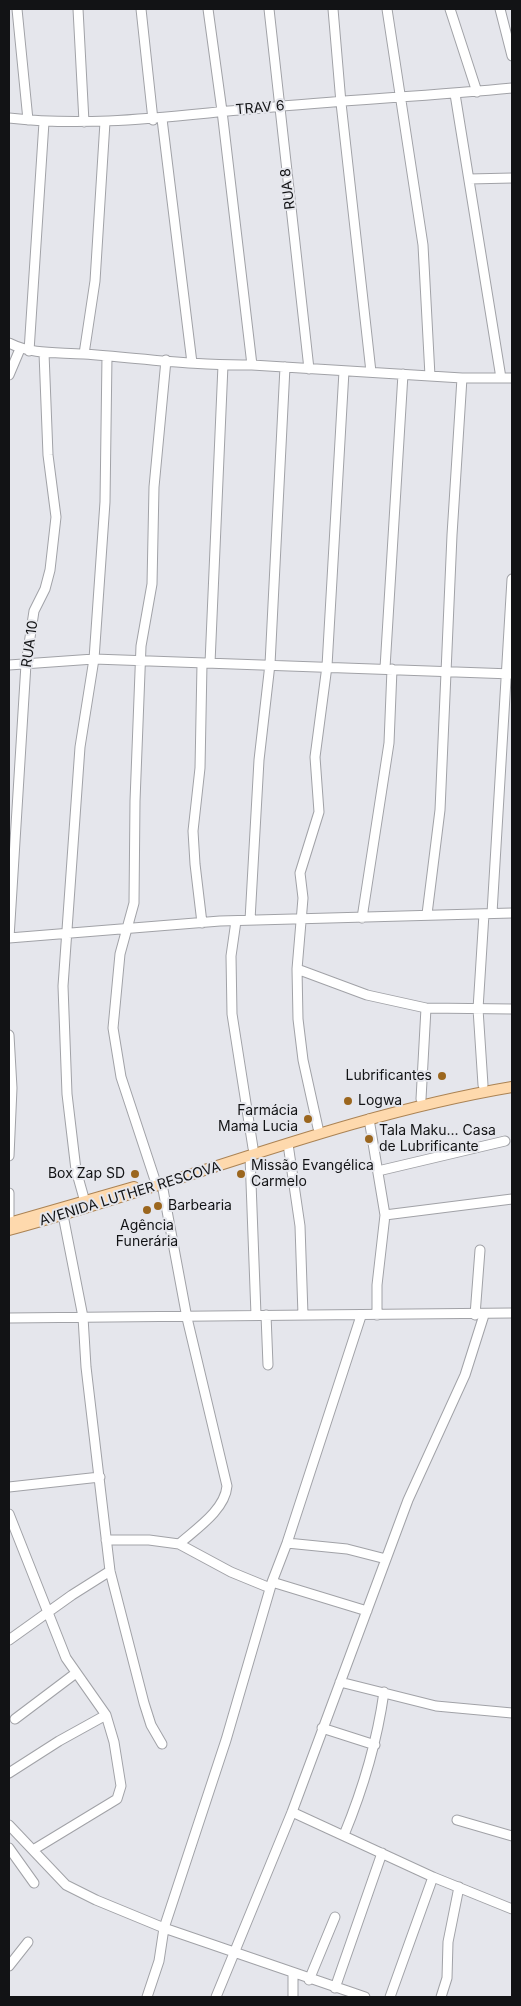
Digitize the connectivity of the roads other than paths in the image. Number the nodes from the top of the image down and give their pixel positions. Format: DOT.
graph roads {
  1 [pos="17,9"];
  2 [pos="78,9"];
  3 [pos="140,9"];
  4 [pos="208,9"];
  5 [pos="269,9"];
  6 [pos="333,9"];
  7 [pos="387,9"];
  8 [pos="450,9"];
  9 [pos="500,9"];
  10 [pos="512,56"];
  11 [pos="512,88"];
  12 [pos="477,92"];
  13 [pos="455,94"];
  14 [pos="402,97"];
  15 [pos="341,103"];
  16 [pos="279,106"];
  17 [pos="222,111"];
  18 [pos="9,118"];
  19 [pos="157,119"];
  20 [pos="28,120"];
  21 [pos="44,122"];
  22 [pos="84,122"];
  23 [pos="105,122"];
  24 [pos="512,178"];
  25 [pos="469,179"];
  26 [pos="9,343"];
  27 [pos="25,350"];
  28 [pos="44,353"];
  29 [pos="84,354"];
  30 [pos="107,356"];
  31 [pos="166,360"];
  32 [pos="192,362"];
  33 [pos="223,365"];
  34 [pos="252,365"];
  35 [pos="284,368"];
  36 [pos="309,368"];
  37 [pos="344,371"];
  38 [pos="371,372"];
  39 [pos="403,374"];
  40 [pos="9,375"];
  41 [pos="430,376"];
  42 [pos="462,378"];
  43 [pos="501,378"];
  44 [pos="512,378"];
  45 [pos="512,579"];
  46 [pos="94,659"];
  47 [pos="142,661"];
  48 [pos="206,663"];
  49 [pos="26,664"];
  50 [pos="270,664"];
  51 [pos="9,665"];
  52 [pos="327,666"];
  53 [pos="389,669"];
  54 [pos="445,671"];
  55 [pos="510,673"];
  56 [pos="488,913"];
  57 [pos="512,913"];
  58 [pos="427,914"];
  59 [pos="302,918"];
  60 [pos="362,918"];
  61 [pos="250,920"];
  62 [pos="236,921"];
  63 [pos="202,923"];
  64 [pos="126,929"];
  65 [pos="65,933"];
  66 [pos="9,938"];
  67 [pos="297,969"];
  68 [pos="426,1008"];
  69 [pos="478,1009"];
  70 [pos="512,1009"];
  71 [pos="9,1035"];
  72 [pos="512,1080"];
  73 [pos="483,1085"];
  74 [pos="512,1087"];
  75 [pos="421,1099"];
  76 [pos="369,1119"];
  77 [pos="318,1128"];
  78 [pos="506,1141"];
  79 [pos="288,1144"];
  80 [pos="252,1152"];
  81 [pos="9,1156"];
  82 [pos="378,1171"];
  83 [pos="158,1182"];
  84 [pos="9,1193"];
  85 [pos="512,1199"];
  86 [pos="85,1202"];
  87 [pos="63,1215"];
  88 [pos="385,1215"];
  89 [pos="9,1223"];
  90 [pos="9,1230"];
  91 [pos="480,1250"];
  92 [pos="512,1313"];
  93 [pos="261,1315"];
  94 [pos="303,1315"];
  95 [pos="377,1315"];
  96 [pos="479,1315"];
  97 [pos="360,1316"];
  98 [pos="83,1317"];
  99 [pos="9,1318"];
  100 [pos="187,1318"];
  101 [pos="268,1366"];
  102 [pos="100,1477"];
  103 [pos="9,1487"];
  104 [pos="9,1514"];
  105 [pos="106,1540"];
  106 [pos="179,1544"];
  107 [pos="287,1544"];
  108 [pos="386,1559"];
  109 [pos="110,1572"];
  110 [pos="271,1585"];
  111 [pos="367,1611"];
  112 [pos="46,1613"];
  113 [pos="9,1640"];
  114 [pos="76,1673"];
  115 [pos="340,1682"];
  116 [pos="384,1692"];
  117 [pos="512,1713"];
  118 [pos="106,1715"];
  119 [pos="15,1719"];
  120 [pos="322,1728"];
  121 [pos="162,1744"];
  122 [pos="375,1745"];
  123 [pos="9,1773"];
  124 [pos="292,1812"];
  125 [pos="457,1820"];
  126 [pos="9,1825"];
  127 [pos="344,1836"];
  128 [pos="512,1836"];
  129 [pos="9,1848"];
  130 [pos="32,1850"];
  131 [pos="382,1853"];
  132 [pos="433,1877"];
  133 [pos="34,1883"];
  134 [pos="459,1887"];
  135 [pos="512,1909"];
  136 [pos="335,1917"];
  137 [pos="164,1928"];
  138 [pos="28,1942"];
  139 [pos="234,1951"];
  140 [pos="9,1966"];
  141 [pos="293,1974"];
  142 [pos="309,1980"];
  143 [pos="335,1988"];
  144 [pos="147,1997"];
  145 [pos="216,1997"];
  146 [pos="293,1997"];
  147 [pos="365,1997"];
  148 [pos="390,1997"];
  149 [pos="441,1997"];
  1 -- 20 [label="street"];
  2 -- 22 [label="street"];
  3 -- 19 [label="street"];
  4 -- 17 [label="street"];
  5 -- 16 [label="street, RUA 8"];
  6 -- 15 [label="street"];
  7 -- 14 [label="street"];
  8 -- 12 [label="street"];
  9 -- 10 [label="street"];
  11 -- 12 [label="street, TRAV 6"];
  12 -- 13 [label="street, TRAV 6"];
  13 -- 14 [label="street, TRAV 6"];
  13 -- 25 [label="street"];
  14 -- 15 [label="street, TRAV 6"];
  14 -- 41 [label="street"];
  15 -- 16 [label="street, TRAV 6"];
  15 -- 38 [label="street"];
  16 -- 17 [label="street, TRAV 6"];
  16 -- 36 [label="street, RUA 8"];
  17 -- 19 [label="street, TRAV 6"];
  17 -- 34 [label="street"];
  18 -- 20 [label="street, TRAV 6"];
  19 -- 23 [label="street, TRAV 6"];
  19 -- 32 [label="street"];
  20 -- 21 [label="street, TRAV 6"];
  21 -- 22 [label="street, TRAV 6"];
  21 -- 27 [label="street"];
  22 -- 23 [label="street, TRAV 6"];
  23 -- 29 [label="street"];
  24 -- 25 [label="street"];
  25 -- 43 [label="street"];
  26 -- 27 [label="street"];
  27 -- 28 [label="street"];
  27 -- 40 [label="street"];
  28 -- 29 [label="street"];
  28 -- 49 [label="street, RUA 10"];
  29 -- 30 [label="street"];
  30 -- 31 [label="street"];
  30 -- 46 [label="street"];
  31 -- 32 [label="street"];
  31 -- 47 [label="street"];
  32 -- 33 [label="street"];
  33 -- 34 [label="street"];
  33 -- 48 [label="street"];
  34 -- 35 [label="street"];
  35 -- 36 [label="street"];
  35 -- 50 [label="street"];
  36 -- 37 [label="street"];
  37 -- 38 [label="street"];
  37 -- 52 [label="street"];
  38 -- 39 [label="street"];
  39 -- 41 [label="street"];
  39 -- 53 [label="street"];
  41 -- 42 [label="street"];
  42 -- 43 [label="street"];
  42 -- 54 [label="street"];
  43 -- 44 [label="street"];
  45 -- 55 [label="street"];
  46 -- 47 [label="street"];
  46 -- 49 [label="street"];
  46 -- 65 [label="street"];
  47 -- 48 [label="street"];
  47 -- 64 [label="street"];
  48 -- 50 [label="street"];
  48 -- 63 [label="street"];
  49 -- 51 [label="street"];
  49 -- 66 [label="street, RUA 10"];
  50 -- 52 [label="street"];
  50 -- 61 [label="street"];
  52 -- 53 [label="street"];
  52 -- 59 [label="street"];
  53 -- 54 [label="street"];
  53 -- 60 [label="street"];
  54 -- 55 [label="street"];
  54 -- 58 [label="street"];
  55 -- 56 [label="street"];
  56 -- 57 [label="street"];
  56 -- 58 [label="street"];
  56 -- 69 [label="street"];
  58 -- 60 [label="street"];
  59 -- 60 [label="street"];
  59 -- 61 [label="street"];
  59 -- 67 [label="street"];
  61 -- 62 [label="street"];
  62 -- 63 [label="street"];
  62 -- 80 [label="street"];
  63 -- 64 [label="street"];
  64 -- 65 [label="street"];
  64 -- 83 [label="street"];
  65 -- 66 [label="street"];
  65 -- 86 [label="street"];
  67 -- 68 [label="street"];
  67 -- 77 [label="street"];
  68 -- 69 [label="street"];
  68 -- 75 [label="street"];
  69 -- 70 [label="street"];
  69 -- 73 [label="street"];
  71 -- 81 [label="street"];
  72 -- 73 [label="main road, AVENIDA LUTHER RESCOVA"];
  73 -- 75 [label="main road, AVENIDA LUTHER RESCOVA"];
  74 -- 76 [label="main road, AVENIDA LUTHER RESCOVA"];
  75 -- 77 [label="main road, AVENIDA LUTHER RESCOVA"];
  76 -- 79 [label="main road, AVENIDA LUTHER RESCOVA"];
  76 -- 82 [label="street"];
  77 -- 80 [label="main road, AVENIDA LUTHER RESCOVA"];
  78 -- 82 [label="street"];
  79 -- 80 [label="main road, AVENIDA LUTHER RESCOVA"];
  79 -- 94 [label="street"];
  80 -- 83 [label="main road, AVENIDA LUTHER RESCOVA"];
  80 -- 93 [label="street"];
  82 -- 88 [label="street"];
  83 -- 86 [label="main road, AVENIDA LUTHER RESCOVA"];
  83 -- 87 [label="main road, AVENIDA LUTHER RESCOVA"];
  83 -- 100 [label="street"];
  84 -- 89 [label="street"];
  85 -- 88 [label="street"];
  86 -- 89 [label="main road, AVENIDA LUTHER RESCOVA"];
  87 -- 90 [label="main road, AVENIDA LUTHER RESCOVA"];
  87 -- 98 [label="street"];
  88 -- 95 [label="street"];
  91 -- 96 [label="street"];
  92 -- 96 [label="street"];
  93 -- 94 [label="street"];
  93 -- 100 [label="street"];
  93 -- 101 [label="street"];
  94 -- 97 [label="street"];
  95 -- 96 [label="street"];
  95 -- 97 [label="street"];
  96 -- 108 [label="street"];
  97 -- 107 [label="street"];
  98 -- 99 [label="street"];
  98 -- 100 [label="street"];
  98 -- 102 [label="street"];
  100 -- 106 [label="street"];
  102 -- 103 [label="street"];
  102 -- 105 [label="street"];
  104 -- 112 [label="street"];
  105 -- 106 [label="street"];
  105 -- 109 [label="street"];
  106 -- 110 [label="street"];
  107 -- 108 [label="street"];
  107 -- 110 [label="street"];
  108 -- 111 [label="street"];
  109 -- 112 [label="street"];
  109 -- 121 [label="street"];
  110 -- 111 [label="street"];
  110 -- 137 [label="street"];
  111 -- 115 [label="street"];
  112 -- 113 [label="street"];
  112 -- 114 [label="street"];
  114 -- 118 [label="street"];
  114 -- 119 [label="street"];
  115 -- 116 [label="street"];
  115 -- 120 [label="street"];
  116 -- 117 [label="street"];
  116 -- 122 [label="street"];
  118 -- 123 [label="street"];
  118 -- 130 [label="street"];
  120 -- 122 [label="street"];
  120 -- 124 [label="street"];
  122 -- 127 [label="street"];
  124 -- 127 [label="street"];
  124 -- 139 [label="street"];
  125 -- 128 [label="street"];
  126 -- 130 [label="street"];
  127 -- 131 [label="street"];
  129 -- 133 [label="street"];
  130 -- 137 [label="street"];
  131 -- 132 [label="street"];
  131 -- 143 [label="street"];
  132 -- 134 [label="street"];
  132 -- 148 [label="street"];
  134 -- 135 [label="street"];
  134 -- 149 [label="street"];
  136 -- 142 [label="street"];
  137 -- 139 [label="street"];
  137 -- 144 [label="street"];
  138 -- 140 [label="street"];
  139 -- 141 [label="street"];
  139 -- 145 [label="street"];
  141 -- 142 [label="street"];
  141 -- 146 [label="street"];
  142 -- 143 [label="street"];
  143 -- 147 [label="street"];
}
